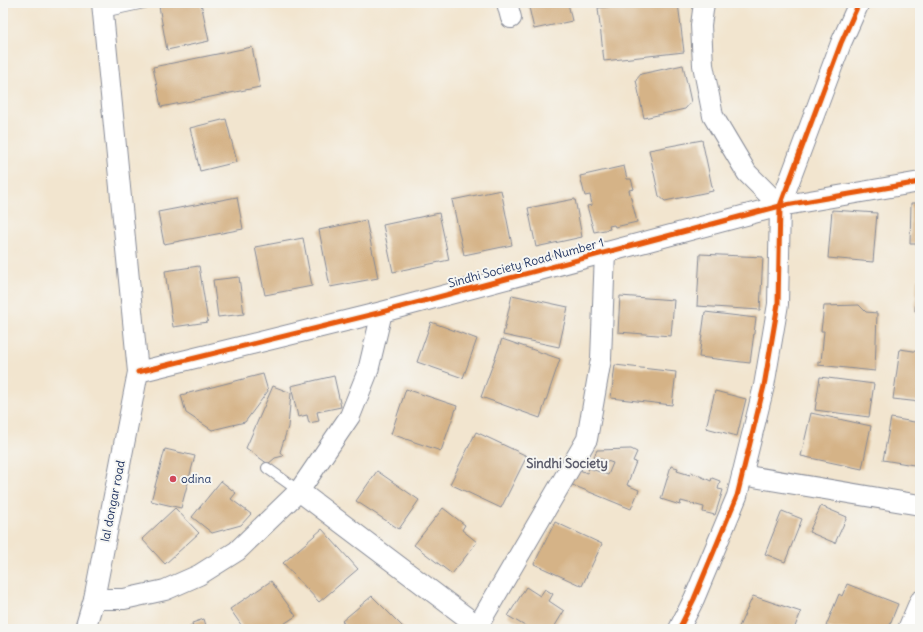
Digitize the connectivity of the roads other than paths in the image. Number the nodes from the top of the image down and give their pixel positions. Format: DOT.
graph roads {
  1 [pos="144,3"];
  2 [pos="704,3"];
  3 [pos="859,3"];
  4 [pos="102,8"];
  5 [pos="920,182"];
  6 [pos="780,206"];
  7 [pos="605,252"];
  8 [pos="382,312"];
  9 [pos="138,372"];
  10 [pos="267,468"];
  11 [pos="742,476"];
  12 [pos="298,491"];
  13 [pos="920,505"];
  14 [pos="94,599"];
  15 [pos="479,628"];
  16 [pos="85,629"];
  17 [pos="679,629"];
  1 -- 4 [label="lane"];
  2 -- 6 [label="street"];
  3 -- 6 [label="street"];
  4 -- 9 [label="street, lal dongar road"];
  5 -- 6 [label="street, Sindhi Society Road Number 1"];
  6 -- 7 [label="street, Sindhi Society Road Number 1"];
  6 -- 11 [label="street"];
  7 -- 8 [label="street, Sindhi Society Road Number 1"];
  7 -- 15 [label="street"];
  8 -- 9 [label="street, Sindhi Society Road Number 1"];
  8 -- 12 [label="street"];
  9 -- 14 [label="street, lal dongar road"];
  10 -- 12 [label="lane"];
  11 -- 13 [label="street"];
  11 -- 17 [label="street"];
  12 -- 14 [label="street"];
  12 -- 15 [label="street"];
  14 -- 16 [label="street, lal dongar road"];
}
